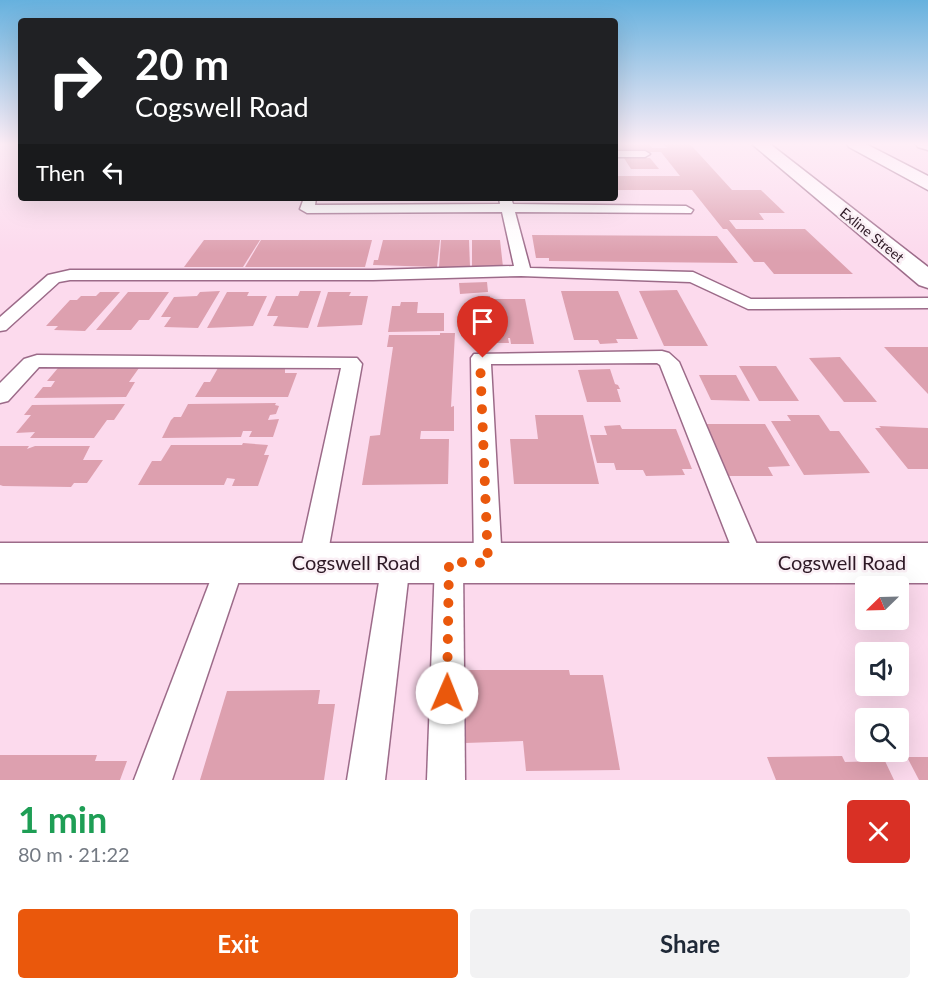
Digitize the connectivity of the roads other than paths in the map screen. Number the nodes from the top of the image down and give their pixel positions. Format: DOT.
graph roads {
  1 [pos="805,180"];
  2 [pos="309,201"];
  3 [pos="506,203"];
  4 [pos="686,210"];
  5 [pos="523,271"];
  6 [pos="928,280"];
  7 [pos="928,303"];
  8 [pos="0,326"];
  9 [pos="0,396"];
  10 [pos="0,562"];
  11 [pos="231,563"];
  12 [pos="312,563"];
  13 [pos="396,563"];
  14 [pos="468,563"];
  15 [pos="751,563"];
  16 [pos="928,563"];
  17 [pos="153,780"];
  18 [pos="366,780"];
  19 [pos="446,780"];
  1 -- 6 [label="main road, Exline Street"];
  2 -- 3 [label="lane"];
  3 -- 4 [label="lane"];
  3 -- 5 [label="lane"];
  5 -- 7 [label="lane"];
  5 -- 8 [label="lane"];
  9 -- 12 [label="lane"];
  10 -- 11 [label="main road, Cogswell Road"];
  11 -- 12 [label="main road, Cogswell Road"];
  11 -- 17 [label="lane"];
  12 -- 13 [label="main road, Cogswell Road"];
  13 -- 14 [label="main road, Cogswell Road"];
  13 -- 18 [label="lane"];
  14 -- 15 [label="main road, Cogswell Road"];
  14 -- 15 [label="lane"];
  14 -- 19 [label="lane"];
  15 -- 16 [label="main road, Cogswell Road"];
}
